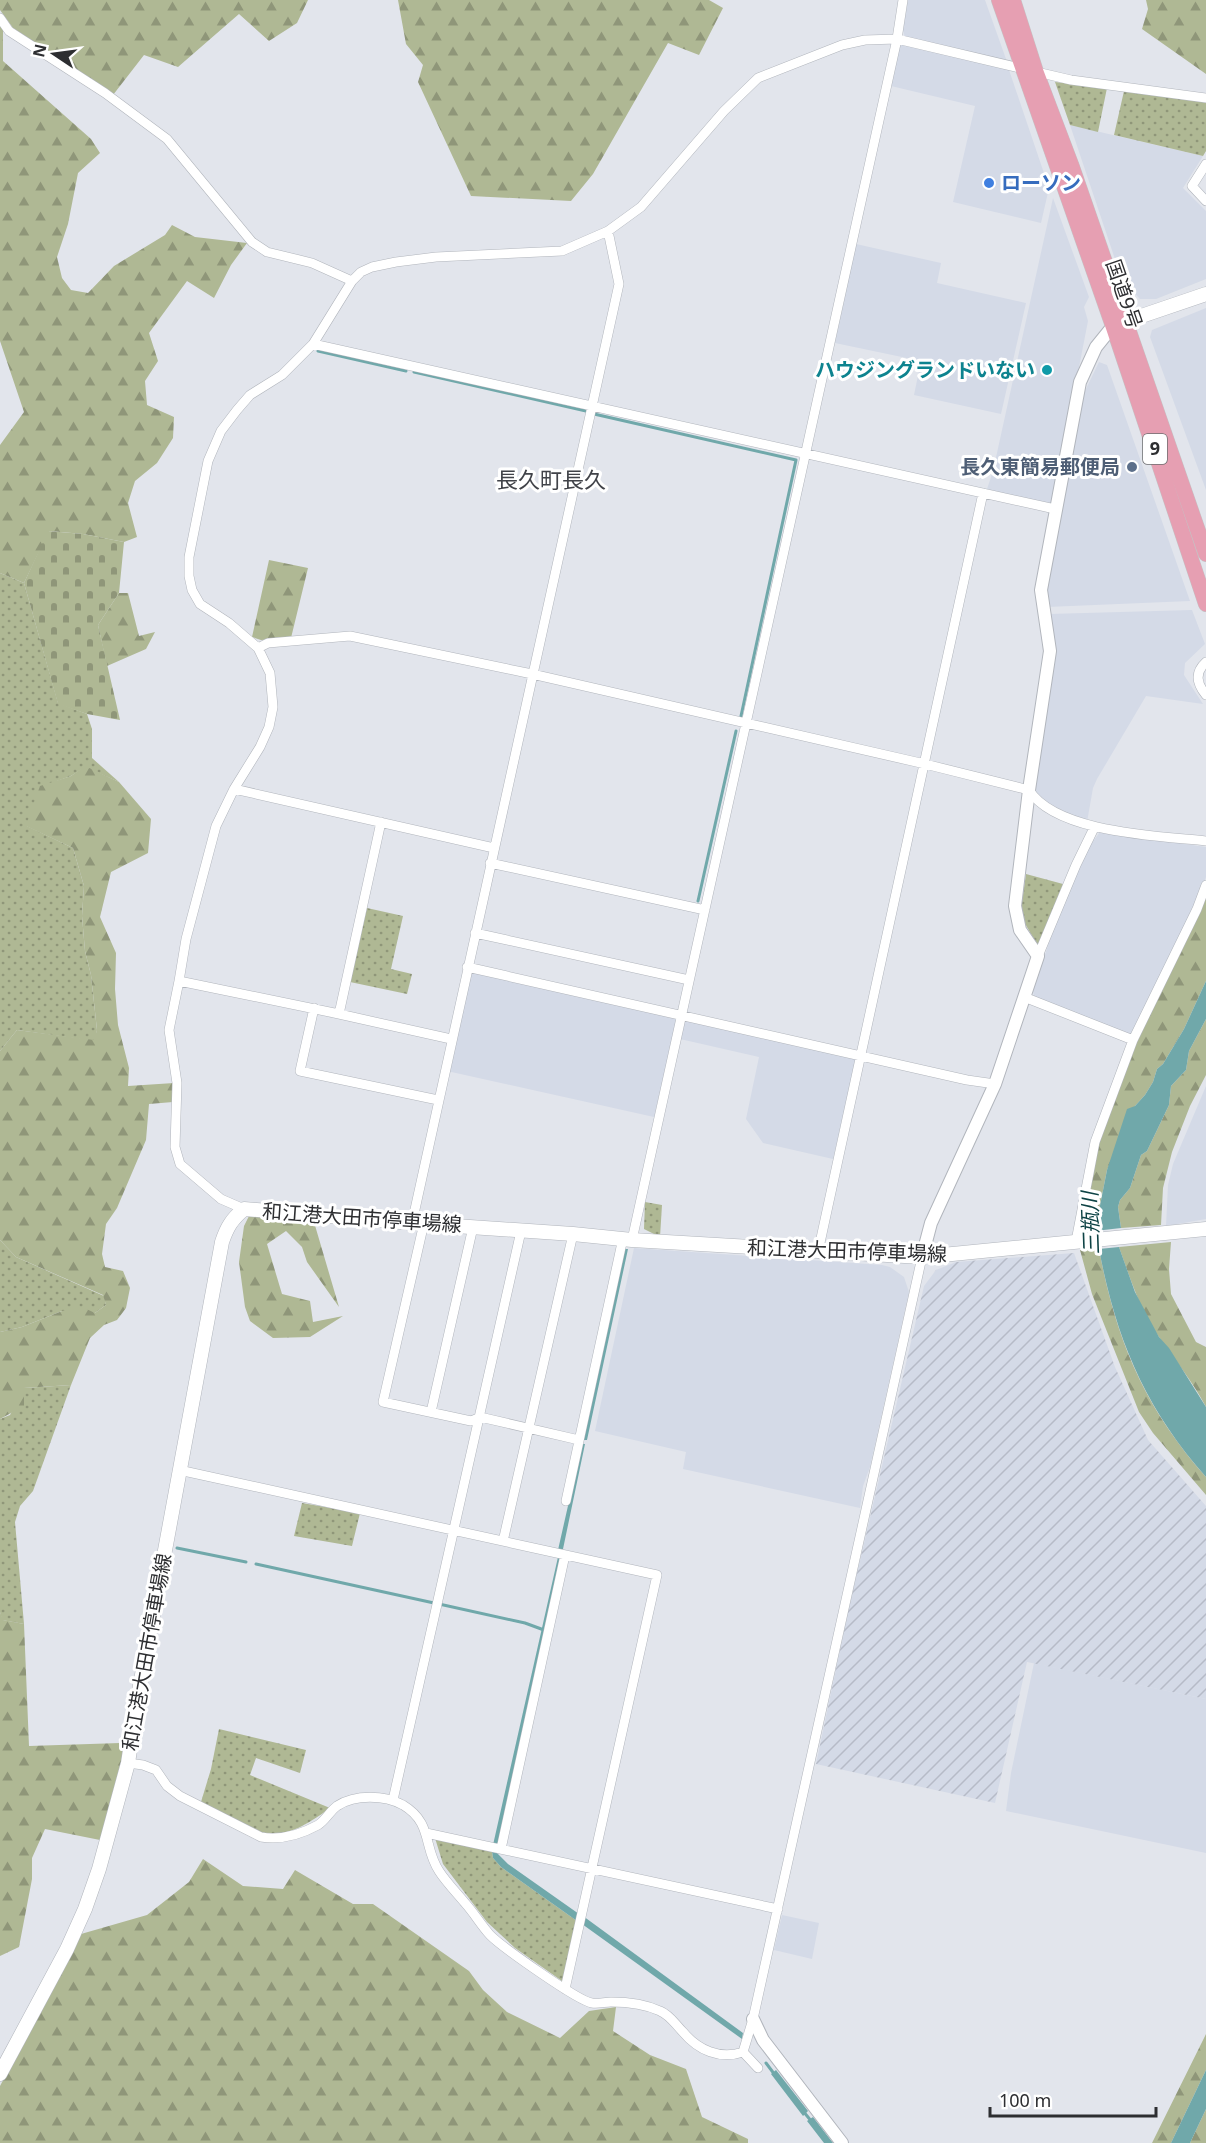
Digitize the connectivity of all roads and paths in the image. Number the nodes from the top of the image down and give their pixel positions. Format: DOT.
graph roads {
  1 [pos="903,0"];
  2 [pos="999,0"];
  3 [pos="1013,0"];
  4 [pos="0,18"];
  5 [pos="897,39"];
  6 [pos="1029,70"];
  7 [pos="1206,98"];
  8 [pos="1206,164"];
  9 [pos="1206,201"];
  10 [pos="608,231"];
  11 [pos="352,281"];
  12 [pos="1206,294"];
  13 [pos="1119,323"];
  14 [pos="313,344"];
  15 [pos="591,407"];
  16 [pos="806,455"];
  17 [pos="983,493"];
  18 [pos="1055,509"];
  19 [pos="1206,554"];
  20 [pos="1206,604"];
  21 [pos="258,648"];
  22 [pos="1206,662"];
  23 [pos="532,675"];
  24 [pos="1206,695"];
  25 [pos="747,724"];
  26 [pos="925,764"];
  27 [pos="234,789"];
  28 [pos="1029,790"];
  29 [pos="381,822"];
  30 [pos="1094,828"];
  31 [pos="1206,841"];
  32 [pos="494,848"];
  33 [pos="490,863"];
  34 [pos="1206,885"];
  35 [pos="705,910"];
  36 [pos="475,933"];
  37 [pos="1038,956"];
  38 [pos="467,967"];
  39 [pos="689,980"];
  40 [pos="179,981"];
  41 [pos="1024,997"];
  42 [pos="314,1008"];
  43 [pos="339,1014"];
  44 [pos="681,1014"];
  45 [pos="451,1039"];
  46 [pos="1133,1040"];
  47 [pos="861,1056"];
  48 [pos="995,1084"];
  49 [pos="438,1100"];
  50 [pos="244,1209"];
  51 [pos="418,1223"];
  52 [pos="472,1227"];
  53 [pos="1206,1229"];
  54 [pos="521,1231"];
  55 [pos="573,1234"];
  56 [pos="627,1239"];
  57 [pos="1081,1241"];
  58 [pos="818,1252"];
  59 [pos="922,1257"];
  60 [pos="431,1412"];
  61 [pos="480,1416"];
  62 [pos="530,1428"];
  63 [pos="579,1440"];
  64 [pos="179,1470"];
  65 [pos="566,1501"];
  66 [pos="453,1532"];
  67 [pos="504,1537"];
  68 [pos="565,1555"];
  69 [pos="128,1763"];
  70 [pos="393,1800"];
  71 [pos="426,1833"];
  72 [pos="501,1849"];
  73 [pos="591,1869"];
  74 [pos="778,1909"];
  75 [pos="565,1989"];
  76 [pos="753,2019"];
  77 [pos="743,2052"];
  78 [pos="758,2068"];
  79 [pos="0,2074"];
  80 [pos="842,2143"];
  1 -- 5 [label="street"];
  2 -- 6 [label="highway, 国道9号 / 9"];
  3 -- 6 [label="highway, 国道9号 / 9"];
  4 -- 11 [label="street"];
  5 -- 6 [label="street"];
  5 -- 10 [label="street"];
  5 -- 16 [label="street"];
  6 -- 7 [label="street"];
  6 -- 13 [label="highway, 国道9号 / 9"];
  8 -- 9 [label="street"];
  10 -- 11 [label="street"];
  10 -- 15 [label="street"];
  11 -- 14 [label="street"];
  12 -- 13 [label="main road"];
  13 -- 18 [label="street"];
  13 -- 19 [label="highway, 国道9号 / 9"];
  13 -- 20 [label="highway, 国道9号 / 9"];
  14 -- 15 [label="street"];
  14 -- 21 [label="street"];
  15 -- 16 [label="street"];
  15 -- 23 [label="street"];
  16 -- 17 [label="street"];
  16 -- 25 [label="street"];
  17 -- 18 [label="street"];
  17 -- 26 [label="street"];
  18 -- 28 [label="street"];
  21 -- 23 [label="street"];
  21 -- 27 [label="street"];
  22 -- 24 [label="street"];
  23 -- 25 [label="street"];
  23 -- 32 [label="street"];
  25 -- 26 [label="street"];
  25 -- 35 [label="street"];
  26 -- 28 [label="street"];
  26 -- 47 [label="street"];
  27 -- 29 [label="street"];
  27 -- 40 [label="street"];
  28 -- 30 [label="street"];
  28 -- 37 [label="street"];
  29 -- 32 [label="street"];
  29 -- 43 [label="street"];
  30 -- 31 [label="street"];
  30 -- 37 [label="street"];
  32 -- 33 [label="street"];
  33 -- 35 [label="street"];
  33 -- 36 [label="street"];
  34 -- 46 [label="street"];
  35 -- 39 [label="street"];
  36 -- 38 [label="street"];
  36 -- 39 [label="street"];
  37 -- 41 [label="street"];
  38 -- 44 [label="street"];
  38 -- 45 [label="street"];
  39 -- 44 [label="street"];
  40 -- 42 [label="street"];
  40 -- 50 [label="street"];
  41 -- 46 [label="street"];
  41 -- 48 [label="street"];
  42 -- 43 [label="street"];
  42 -- 49 [label="street"];
  43 -- 45 [label="street"];
  44 -- 47 [label="street"];
  44 -- 56 [label="street"];
  45 -- 49 [label="street"];
  46 -- 57 [label="street"];
  47 -- 48 [label="street"];
  47 -- 58 [label="street"];
  48 -- 59 [label="street"];
  49 -- 51 [label="street"];
  50 -- 51 [label="main road, 和江港大田市停車場線"];
  50 -- 64 [label="main road, 和江港大田市停車場線"];
  51 -- 52 [label="main road, 和江港大田市停車場線"];
  51 -- 60 [label="street"];
  52 -- 54 [label="main road, 和江港大田市停車場線"];
  52 -- 60 [label="street"];
  53 -- 57 [label="main road, 和江港大田市停車場線"];
  54 -- 55 [label="main road, 和江港大田市停車場線"];
  54 -- 61 [label="street"];
  55 -- 56 [label="main road, 和江港大田市停車場線"];
  55 -- 62 [label="street"];
  56 -- 58 [label="main road, 和江港大田市停車場線"];
  56 -- 63 [label="street"];
  57 -- 59 [label="main road, 和江港大田市停車場線"];
  58 -- 59 [label="main road, 和江港大田市停車場線"];
  59 -- 74 [label="street"];
  60 -- 61 [label="street"];
  61 -- 62 [label="street"];
  61 -- 66 [label="street"];
  62 -- 63 [label="street"];
  62 -- 67 [label="street"];
  63 -- 65 [label="street"];
  64 -- 66 [label="street"];
  64 -- 69 [label="main road, 和江港大田市停車場線"];
  66 -- 68 [label="street"];
  66 -- 70 [label="street"];
  68 -- 72 [label="street"];
  68 -- 73 [label="street"];
  69 -- 70 [label="street"];
  69 -- 79 [label="main road, 和江港大田市停車場線"];
  70 -- 71 [label="street"];
  71 -- 72 [label="street"];
  71 -- 75 [label="street"];
  72 -- 73 [label="street"];
  73 -- 74 [label="street"];
  73 -- 75 [label="street"];
  74 -- 76 [label="street"];
  75 -- 77 [label="street"];
  76 -- 77 [label="street"];
  76 -- 80 [label="street"];
  77 -- 78 [label="street"];
}
